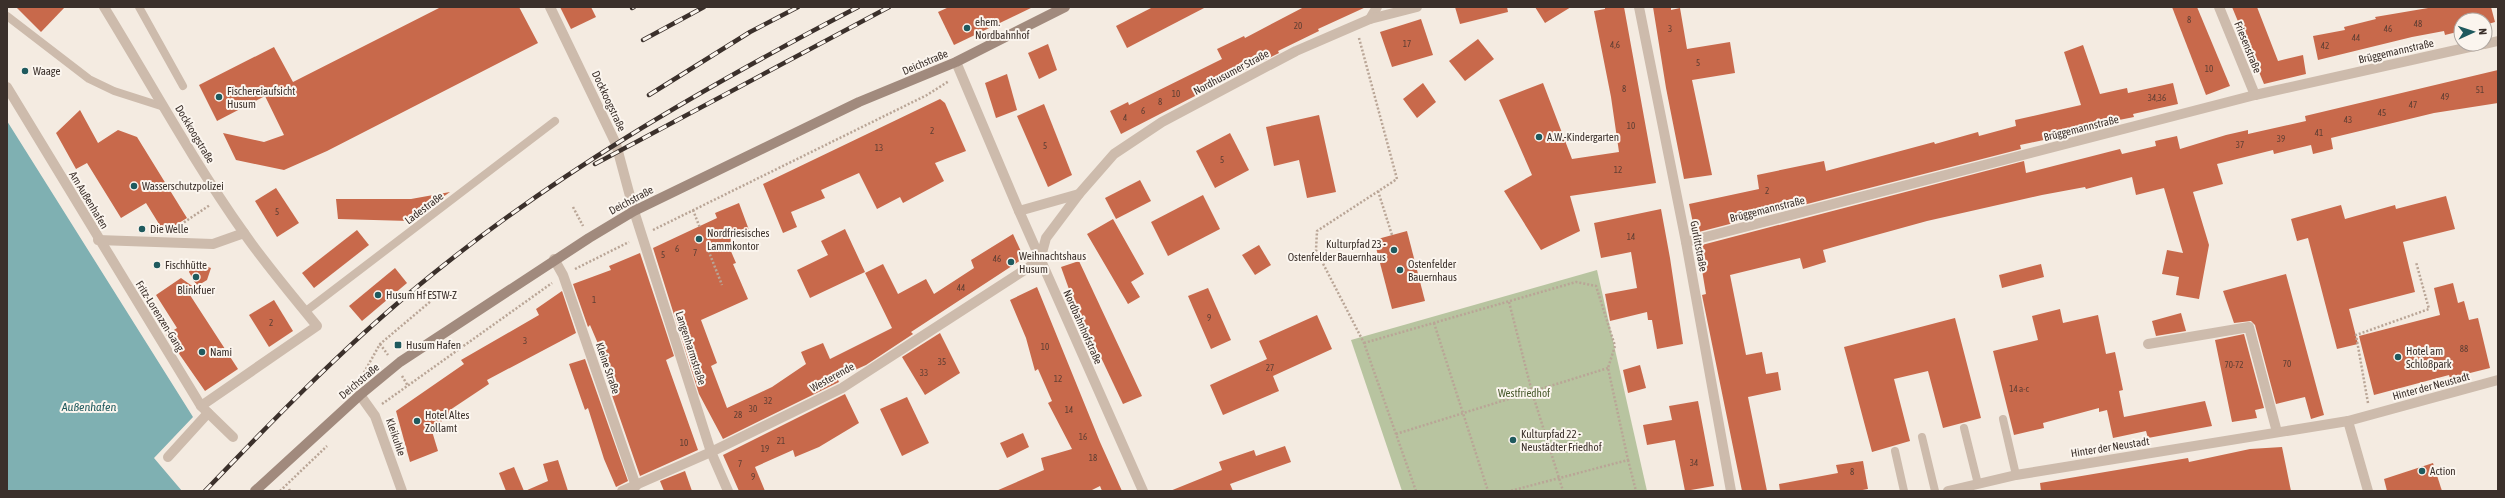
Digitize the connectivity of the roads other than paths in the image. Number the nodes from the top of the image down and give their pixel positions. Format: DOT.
graph roads {
  1 [pos="104,7"];
  2 [pos="139,7"];
  3 [pos="550,7"];
  4 [pos="1065,7"];
  5 [pos="1377,7"];
  6 [pos="1417,7"];
  7 [pos="1639,7"];
  8 [pos="2219,7"];
  9 [pos="7,16"];
  10 [pos="1370,19"];
  11 [pos="2453,51"];
  12 [pos="956,62"];
  13 [pos="183,86"];
  14 [pos="7,87"];
  15 [pos="2255,96"];
  16 [pos="164,107"];
  17 [pos="555,121"];
  18 [pos="1079,194"];
  19 [pos="634,211"];
  20 [pos="1019,211"];
  21 [pos="244,233"];
  22 [pos="98,240"];
  23 [pos="1686,242"];
  24 [pos="554,259"];
  25 [pos="1040,260"];
  26 [pos="306,312"];
  27 [pos="2148,344"];
  28 [pos="2498,380"];
  29 [pos="360,395"];
  30 [pos="204,410"];
  31 [pos="2003,419"];
  32 [pos="2348,421"];
  33 [pos="1964,428"];
  34 [pos="2277,432"];
  35 [pos="233,437"];
  36 [pos="1922,437"];
  37 [pos="1895,451"];
  38 [pos="711,452"];
  39 [pos="168,457"];
  40 [pos="2016,475"];
  41 [pos="1978,484"];
  42 [pos="636,486"];
  43 [pos="257,490"];
  44 [pos="402,491"];
  45 [pos="622,491"];
  46 [pos="728,491"];
  47 [pos="1143,491"];
  48 [pos="1731,491"];
  49 [pos="1904,491"];
  50 [pos="1935,491"];
  51 [pos="1948,491"];
  52 [pos="2368,491"];
  1 -- 16 [label="street, Dockkoogstraße"];
  2 -- 13 [label="lane"];
  3 -- 19 [label="street, Dockkoogstraße"];
  4 -- 12 [label="main road, Deichstraße"];
  5 -- 10 [label="street"];
  6 -- 10 [label="street, Nordhusumer Straße"];
  7 -- 23 [label="street, Gurlittstraße"];
  8 -- 15 [label="street, Friesenstraße"];
  9 -- 16 [label="lane"];
  10 -- 18 [label="street, Nordhusumer Straße"];
  11 -- 15 [label="street, Brüggemannstraße"];
  12 -- 19 [label="main road, Deichstraße"];
  12 -- 20 [label="street, Nordbahnhofstraße"];
  14 -- 22 [label="street, Am Außenhafen"];
  15 -- 23 [label="street, Brüggemannstraße"];
  16 -- 21 [label="street, Dockkoogstraße"];
  17 -- 26 [label="lane, Ladestraße"];
  18 -- 20 [label="street"];
  18 -- 25 [label="street, Nordhusumer Straße"];
  19 -- 24 [label="main road, Deichstraße"];
  19 -- 38 [label="street, Langenharmstraße"];
  20 -- 25 [label="street, Nordbahnhofstraße"];
  21 -- 22 [label="street, Am Außenhafen"];
  21 -- 26 [label="street, Dockkoogstraße"];
  22 -- 30 [label="street, Fritz-Lorenzen-Gang"];
  23 -- 48 [label="street, Gurlittstraße"];
  24 -- 29 [label="main road, Deichstraße"];
  24 -- 42 [label="street, Kleine Straße"];
  25 -- 38 [label="street, Westerende"];
  25 -- 47 [label="street, Nordbahnhofstraße"];
  26 -- 30 [label="street, Dockkoogstraße"];
  27 -- 34 [label="street"];
  28 -- 32 [label="street, Hinter der Neustadt"];
  29 -- 43 [label="main road, Deichstraße"];
  29 -- 44 [label="street, Kleikuhle"];
  30 -- 35 [label="street, Fritz-Lorenzen-Gang"];
  30 -- 39 [label="street"];
  31 -- 40 [label="lane"];
  32 -- 34 [label="street, Hinter der Neustadt"];
  32 -- 52 [label="street"];
  33 -- 41 [label="lane"];
  34 -- 40 [label="street, Hinter der Neustadt"];
  36 -- 50 [label="lane"];
  37 -- 49 [label="lane"];
  38 -- 42 [label="street, Westerende"];
  38 -- 46 [label="street, Langenharmstraße"];
  40 -- 41 [label="street, Hinter der Neustadt"];
  41 -- 51 [label="street, Hinter der Neustadt"];
  42 -- 45 [label="street, Westerende"];
}
